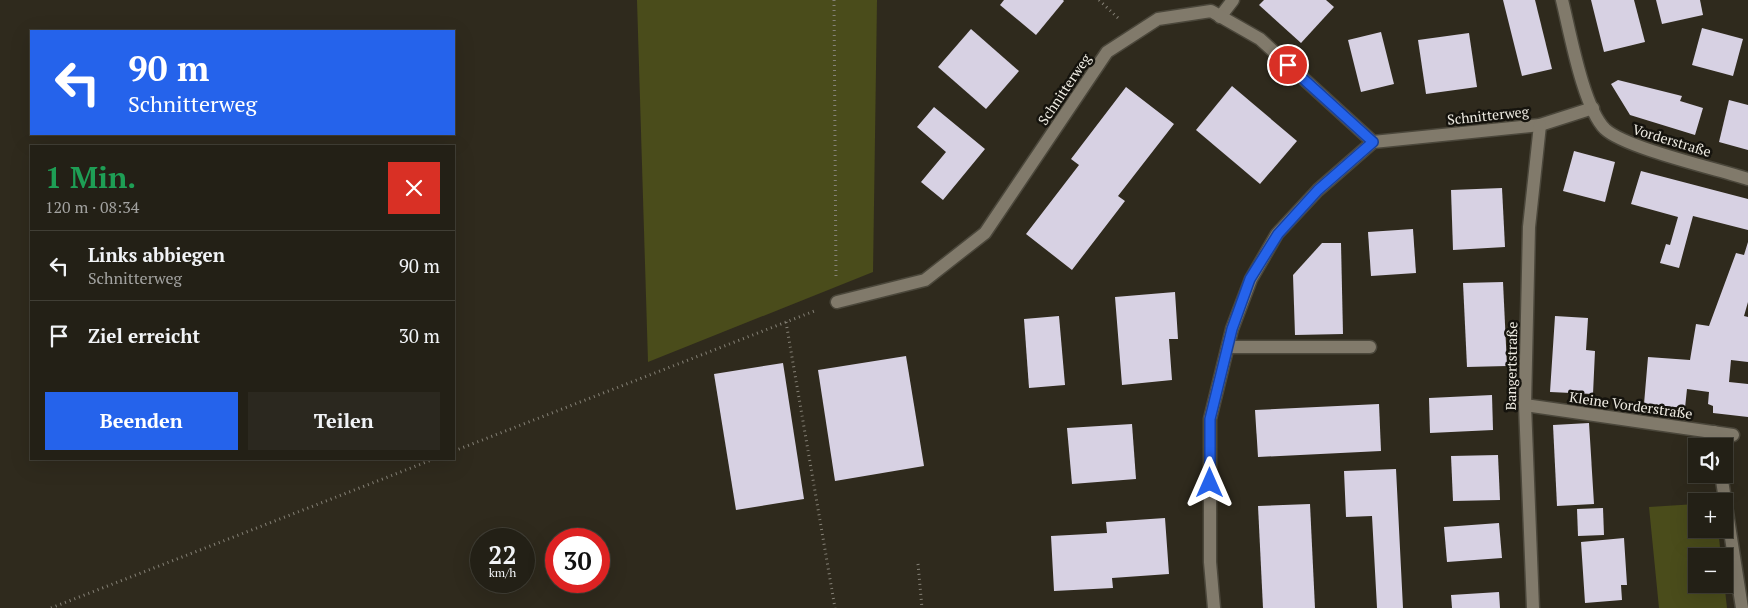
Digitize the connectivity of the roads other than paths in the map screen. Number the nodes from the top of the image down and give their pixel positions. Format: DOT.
graph roads {
  1 [pos="1233,0"];
  2 [pos="1562,0"];
  3 [pos="1220,17"];
  4 [pos="1593,108"];
  5 [pos="1540,125"];
  6 [pos="1373,142"];
  7 [pos="1748,179"];
  8 [pos="837,302"];
  9 [pos="1228,347"];
  10 [pos="1370,348"];
  11 [pos="1525,405"];
  12 [pos="1714,432"];
  13 [pos="1733,435"];
  14 [pos="1715,438"];
  15 [pos="1722,483"];
  16 [pos="1214,608"];
  17 [pos="1533,608"];
  18 [pos="1742,608"];
  1 -- 3 [label="street"];
  2 -- 4 [label="street, Vorderstraße"];
  3 -- 6 [label="street, Schnitterweg"];
  3 -- 8 [label="street, Schnitterweg"];
  4 -- 5 [label="street, Schnitterweg"];
  4 -- 7 [label="street, Vorderstraße"];
  5 -- 6 [label="street, Schnitterweg"];
  5 -- 11 [label="street, Bangertstraße"];
  6 -- 9 [label="street"];
  9 -- 10 [label="street"];
  9 -- 16 [label="street"];
  11 -- 12 [label="street, Kleine Vorderstraße"];
  11 -- 17 [label="street, Bangertstraße"];
  12 -- 13 [label="street, Kleine Vorderstraße"];
  12 -- 14 [label="street"];
  15 -- 18 [label="street"];
}
